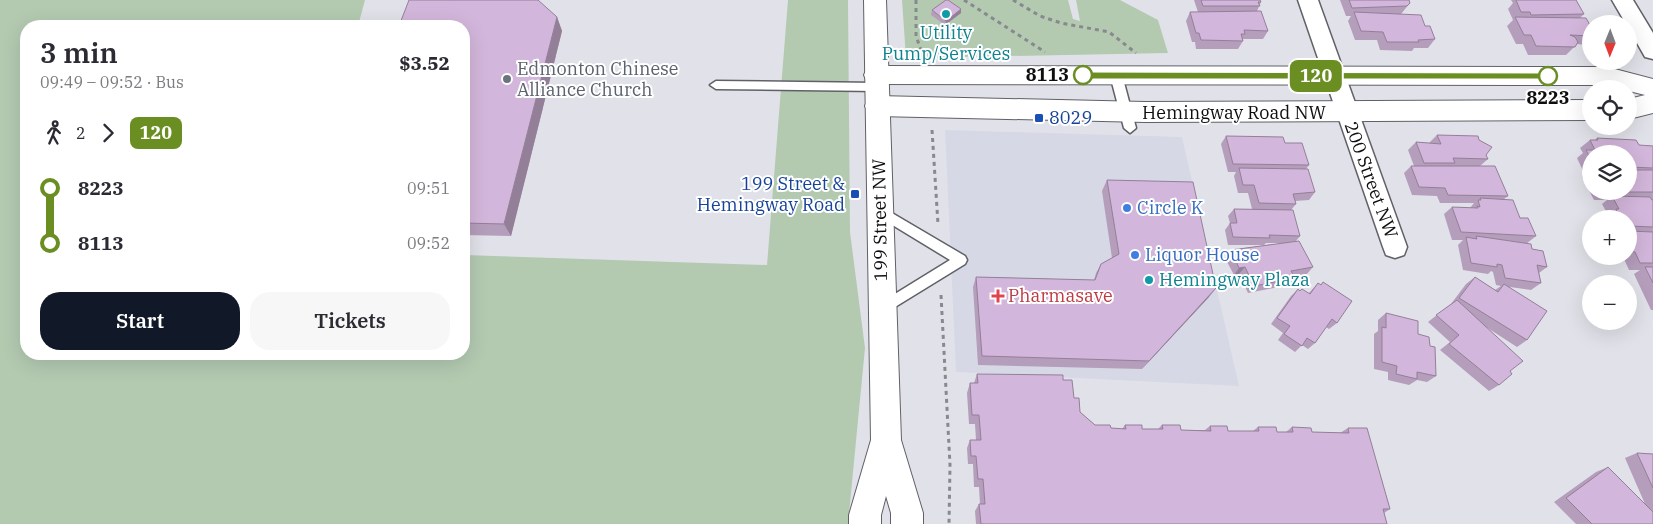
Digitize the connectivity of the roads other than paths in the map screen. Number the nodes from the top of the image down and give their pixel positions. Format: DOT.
graph roads {
  1 [pos="875,0"];
  2 [pos="1308,0"];
  3 [pos="1622,0"];
  4 [pos="1653,52"];
  5 [pos="1116,76"];
  6 [pos="1335,76"];
  7 [pos="716,85"];
  8 [pos="1653,88"];
  9 [pos="877,89"];
  10 [pos="1653,103"];
  11 [pos="1637,107"];
  12 [pos="1582,110"];
  13 [pos="1347,113"];
  14 [pos="1128,120"];
  15 [pos="880,211"];
  16 [pos="1395,247"];
  17 [pos="882,309"];
  18 [pos="886,440"];
  19 [pos="865,524"];
  20 [pos="907,524"];
  1 -- 9 [label="street, 199 Street NW"];
  2 -- 6 [label="street, 200 Street NW"];
  3 -- 4 [label="street"];
  5 -- 6 [label="street"];
  5 -- 9 [label="street"];
  5 -- 14 [label="lane"];
  6 -- 8 [label="street"];
  6 -- 13 [label="street, 200 Street NW"];
  7 -- 9 [label="lane"];
  9 -- 14 [label="street, Hemingway Road NW"];
  9 -- 15 [label="street, 199 Street NW"];
  10 -- 11 [label="street"];
  12 -- 13 [label="street, Hemingway Road NW"];
  13 -- 14 [label="street, Hemingway Road NW"];
  13 -- 16 [label="street, 200 Street NW"];
  15 -- 17 [label="street, 199 Street NW"];
  15 -- 17 [label="lane"];
  17 -- 18 [label="street, 199 Street NW"];
  18 -- 19 [label="street, 199 Street NW"];
  18 -- 20 [label="street, 199 Street NW"];
}
